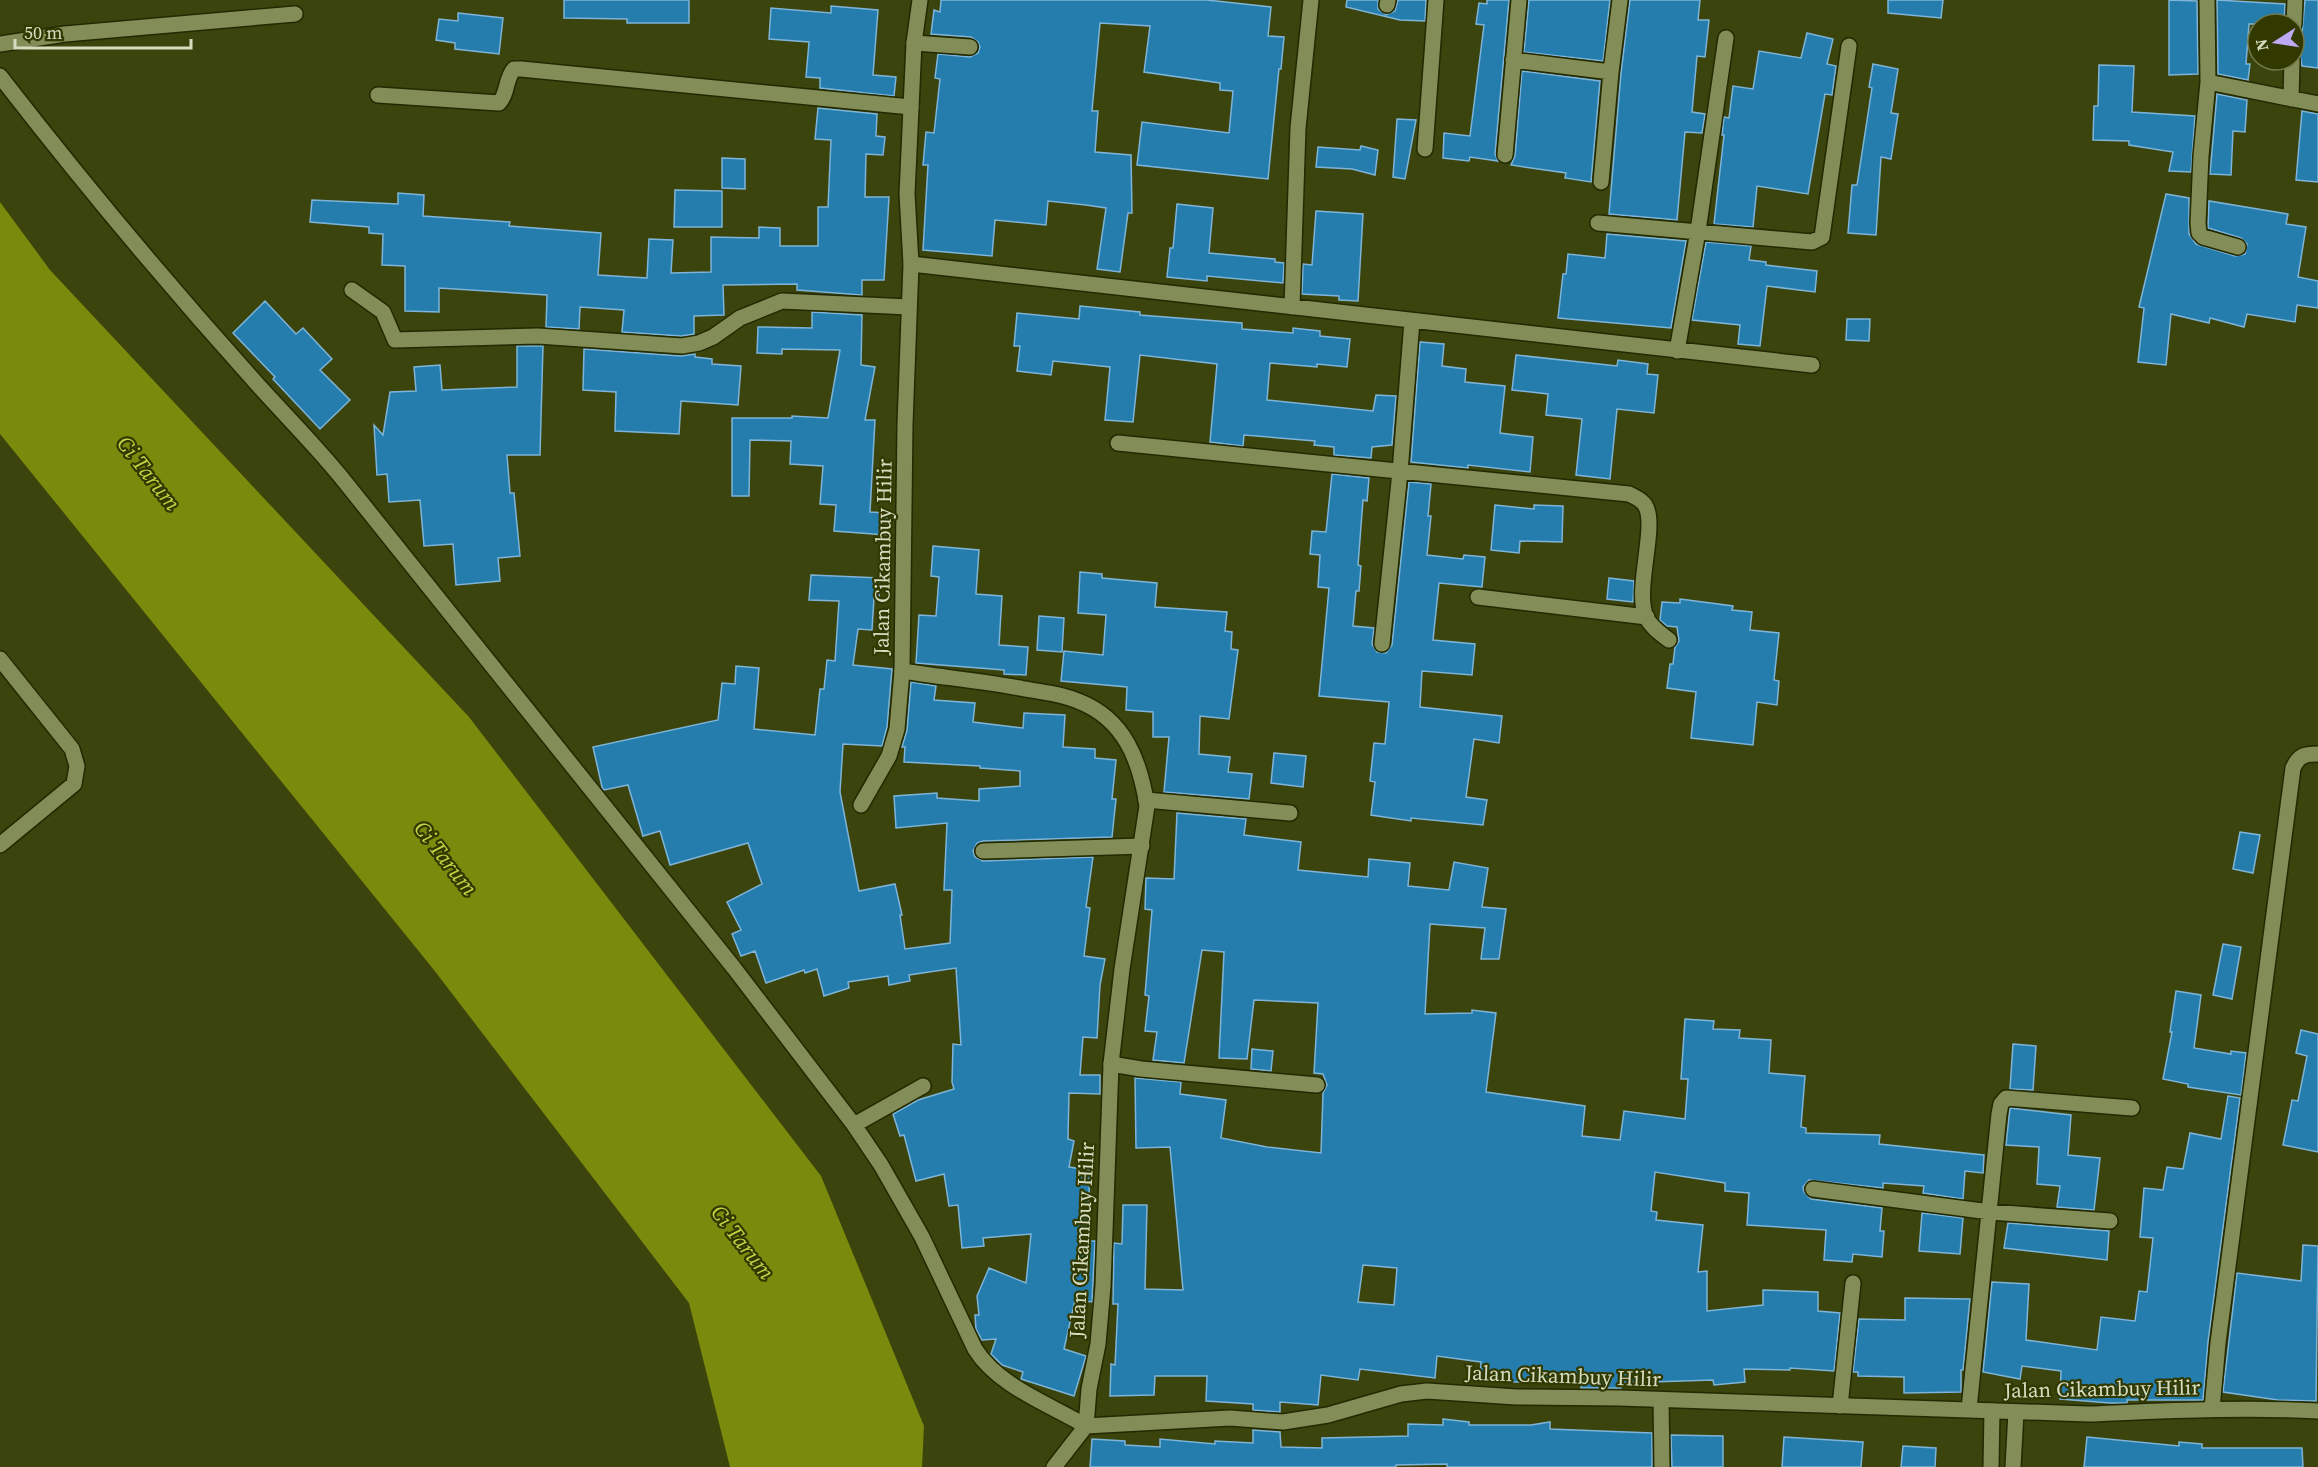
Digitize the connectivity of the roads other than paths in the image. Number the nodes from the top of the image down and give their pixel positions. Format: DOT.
graph roads {
  1 [pos="920,0"];
  2 [pos="1311,0"];
  3 [pos="1436,0"];
  4 [pos="1519,0"];
  5 [pos="1620,0"];
  6 [pos="2207,0"];
  7 [pos="295,14"];
  8 [pos="1726,38"];
  9 [pos="914,43"];
  10 [pos="0,44"];
  11 [pos="1849,46"];
  12 [pos="970,47"];
  13 [pos="1513,60"];
  14 [pos="1611,72"];
  15 [pos="2292,72"];
  16 [pos="0,76"];
  17 [pos="2208,82"];
  18 [pos="378,96"];
  19 [pos="2291,99"];
  20 [pos="2318,104"];
  21 [pos="911,107"];
  22 [pos="1425,149"];
  23 [pos="1505,154"];
  24 [pos="1601,182"];
  25 [pos="1598,223"];
  26 [pos="1698,231"];
  27 [pos="2238,247"];
  28 [pos="911,264"];
  29 [pos="352,290"];
  30 [pos="909,307"];
  31 [pos="1292,307"];
  32 [pos="1412,321"];
  33 [pos="1677,351"];
  34 [pos="1812,365"];
  35 [pos="1118,443"];
  36 [pos="1400,472"];
  37 [pos="1478,597"];
  38 [pos="1647,617"];
  39 [pos="1669,640"];
  40 [pos="1382,644"];
  41 [pos="0,659"];
  42 [pos="902,671"];
  43 [pos="2318,754"];
  44 [pos="1146,800"];
  45 [pos="861,805"];
  46 [pos="1290,813"];
  47 [pos="0,844"];
  48 [pos="1142,846"];
  49 [pos="983,851"];
  50 [pos="1111,1064"];
  51 [pos="1317,1085"];
  52 [pos="923,1086"];
  53 [pos="2132,1108"];
  54 [pos="854,1125"];
  55 [pos="1813,1189"];
  56 [pos="1990,1212"];
  57 [pos="2110,1221"];
  58 [pos="1853,1283"];
  59 [pos="1661,1400"];
  60 [pos="1840,1406"];
  61 [pos="1969,1409"];
  62 [pos="2212,1409"];
  63 [pos="1992,1411"];
  64 [pos="2318,1411"];
  65 [pos="2016,1412"];
  66 [pos="1086,1426"];
  67 [pos="1054,1467"];
  68 [pos="1662,1467"];
  69 [pos="1991,1467"];
  70 [pos="2013,1467"];
  1 -- 9 [label="street, Jalan Cikambuy Hilir"];
  2 -- 31 [label="street"];
  3 -- 22 [label="street"];
  4 -- 13 [label="street"];
  5 -- 14 [label="street"];
  6 -- 17 [label="street"];
  7 -- 10 [label="street"];
  8 -- 26 [label="street"];
  9 -- 12 [label="street"];
  9 -- 21 [label="street, Jalan Cikambuy Hilir"];
  11 -- 26 [label="street"];
  13 -- 14 [label="street"];
  13 -- 23 [label="street"];
  14 -- 24 [label="street"];
  15 -- 19 [label="street"];
  16 -- 54 [label="street"];
  17 -- 19 [label="street"];
  17 -- 27 [label="street"];
  18 -- 21 [label="street"];
  19 -- 20 [label="street"];
  21 -- 28 [label="street, Jalan Cikambuy Hilir"];
  25 -- 26 [label="street"];
  26 -- 33 [label="street"];
  28 -- 30 [label="street, Jalan Cikambuy Hilir"];
  28 -- 31 [label="street"];
  29 -- 30 [label="street"];
  30 -- 42 [label="street, Jalan Cikambuy Hilir"];
  31 -- 32 [label="street"];
  32 -- 33 [label="street"];
  32 -- 36 [label="street"];
  33 -- 34 [label="street"];
  35 -- 36 [label="street"];
  36 -- 38 [label="street"];
  36 -- 40 [label="street"];
  37 -- 38 [label="street"];
  38 -- 39 [label="street"];
  41 -- 47 [label="street"];
  42 -- 44 [label="street, Jalan Cikambuy Hilir"];
  42 -- 45 [label="street"];
  43 -- 62 [label="street"];
  44 -- 46 [label="street"];
  44 -- 48 [label="street, Jalan Cikambuy Hilir"];
  48 -- 49 [label="street"];
  48 -- 50 [label="street, Jalan Cikambuy Hilir"];
  50 -- 51 [label="street"];
  50 -- 66 [label="street, Jalan Cikambuy Hilir"];
  52 -- 54 [label="street"];
  53 -- 56 [label="street"];
  54 -- 66 [label="street"];
  55 -- 56 [label="street"];
  56 -- 57 [label="street"];
  56 -- 61 [label="street"];
  58 -- 60 [label="street"];
  59 -- 60 [label="street, Jalan Cikambuy Hilir"];
  59 -- 66 [label="street, Jalan Cikambuy Hilir"];
  59 -- 68 [label="street"];
  60 -- 61 [label="street, Jalan Cikambuy Hilir"];
  61 -- 63 [label="street, Jalan Cikambuy Hilir"];
  62 -- 64 [label="street, Jalan Cikambuy Hilir"];
  62 -- 65 [label="street, Jalan Cikambuy Hilir"];
  63 -- 65 [label="street, Jalan Cikambuy Hilir"];
  63 -- 69 [label="street"];
  65 -- 70 [label="street"];
  66 -- 67 [label="street"];
}
